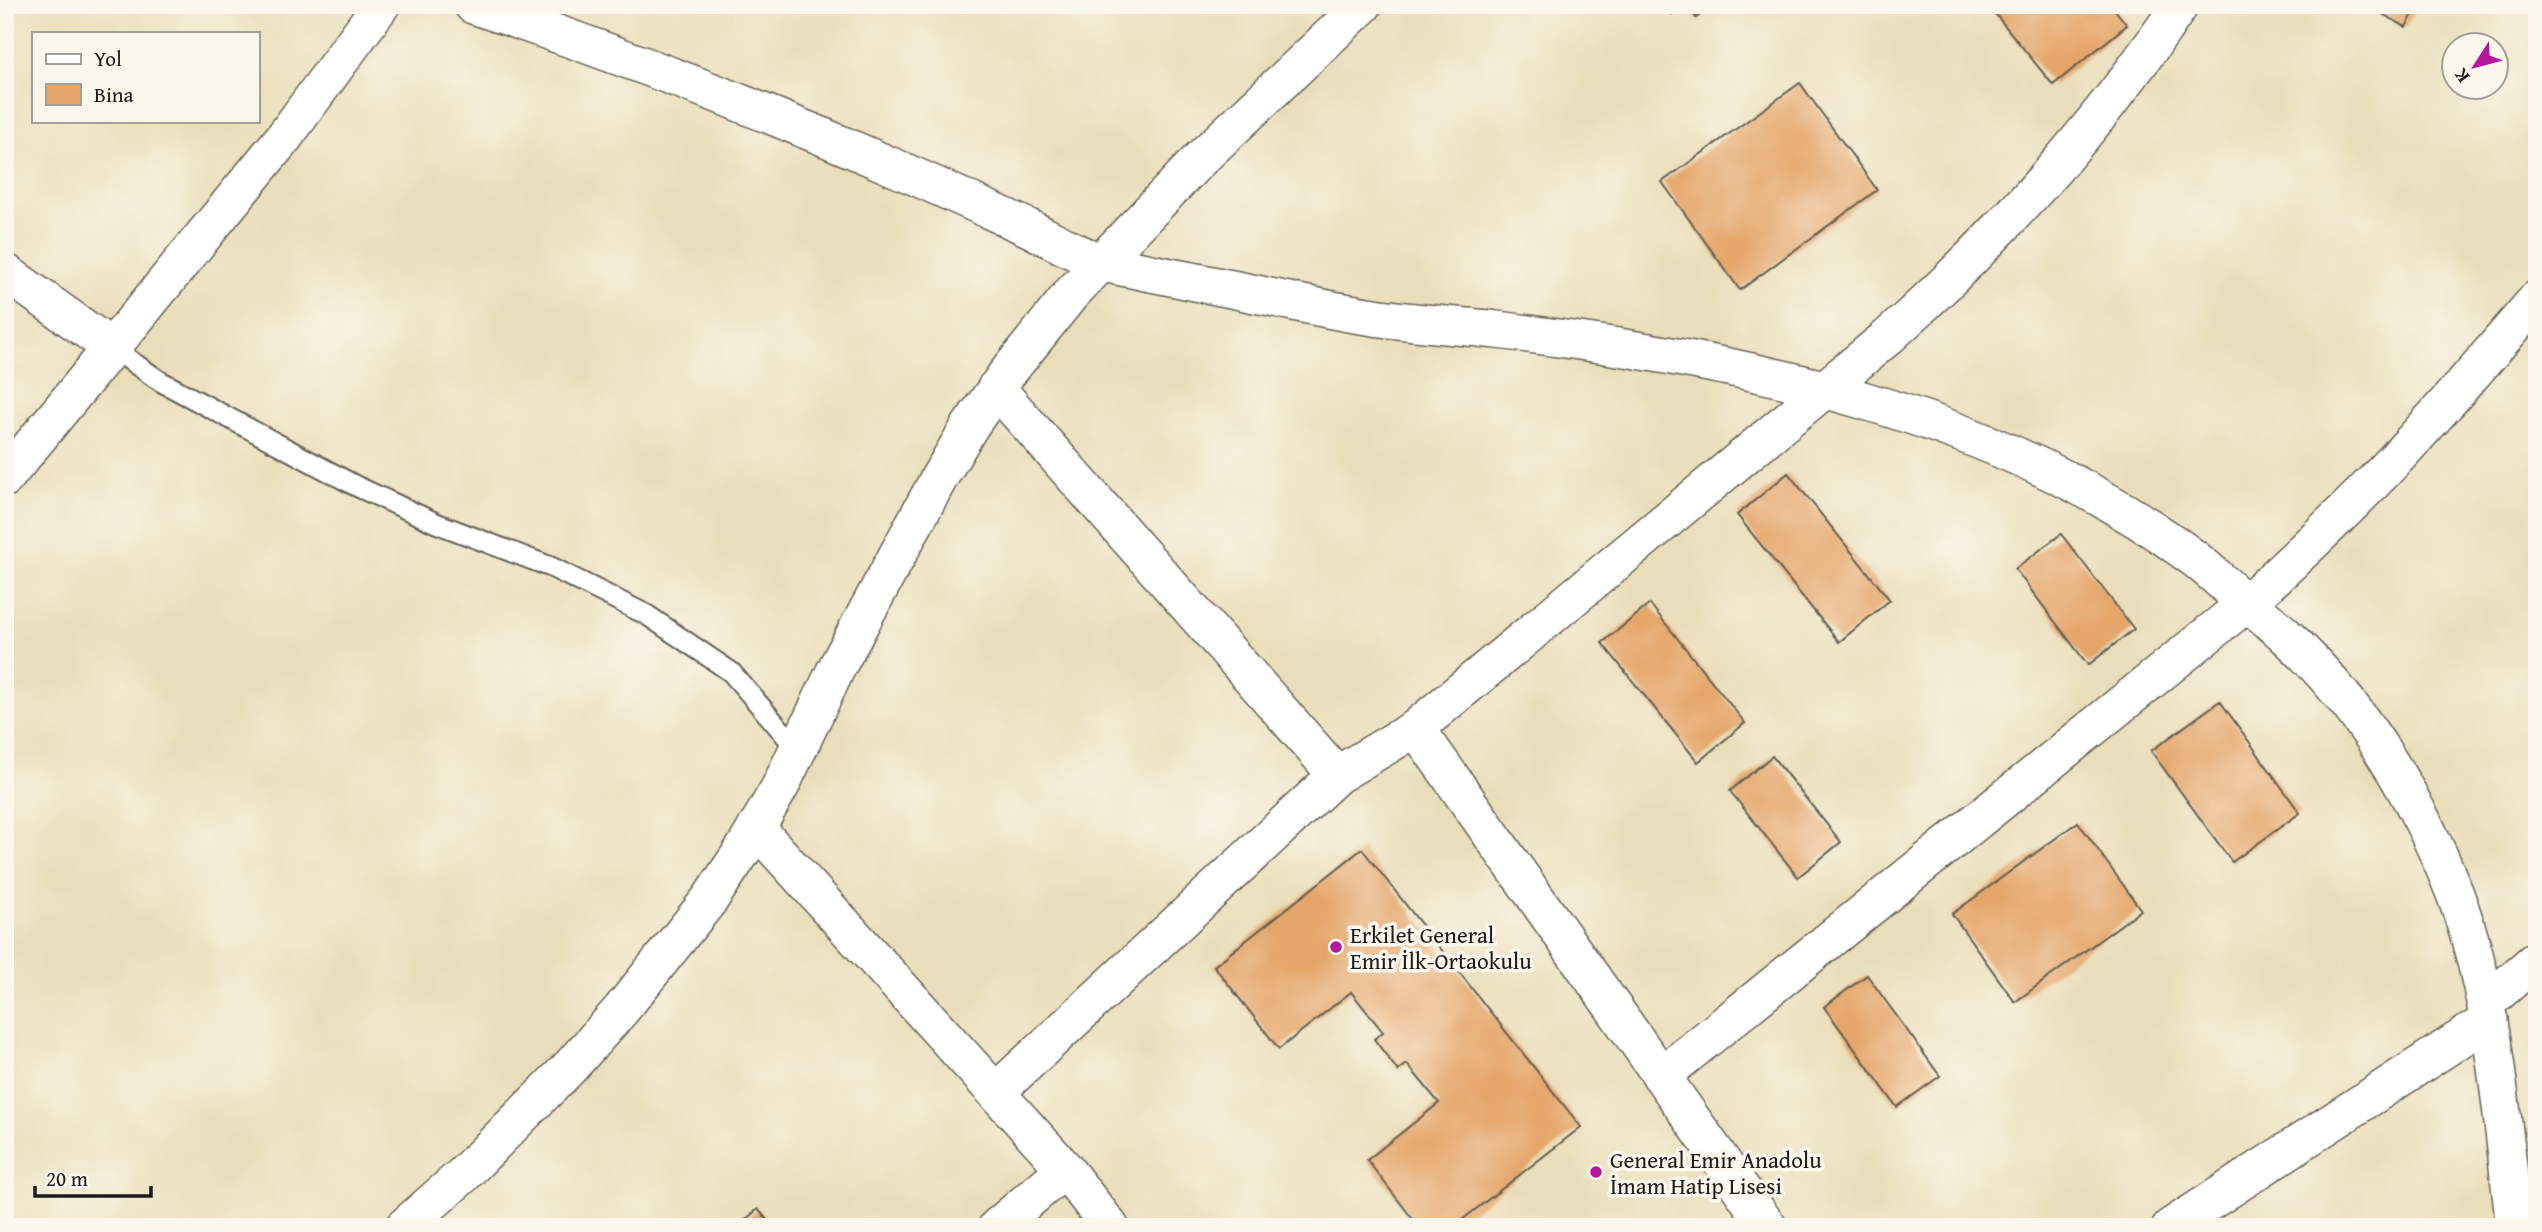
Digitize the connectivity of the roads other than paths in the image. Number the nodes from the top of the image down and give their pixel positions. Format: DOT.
graph roads {
  1 [pos="381,5"];
  2 [pos="473,5"];
  3 [pos="1363,5"];
  4 [pos="2180,5"];
  5 [pos="1102,263"];
  6 [pos="5,272"];
  7 [pos="2537,299"];
  8 [pos="112,348"];
  9 [pos="996,388"];
  10 [pos="1826,388"];
  11 [pos="5,478"];
  12 [pos="2247,603"];
  13 [pos="1416,728"];
  14 [pos="799,751"];
  15 [pos="1337,775"];
  16 [pos="756,828"];
  17 [pos="2537,959"];
  18 [pos="2487,1011"];
  19 [pos="1661,1076"];
  20 [pos="996,1092"];
  21 [pos="1065,1169"];
  22 [pos="404,1227"];
  23 [pos="997,1227"];
  24 [pos="1110,1227"];
  25 [pos="1768,1227"];
  26 [pos="2171,1227"];
  27 [pos="2515,1227"];
  1 -- 8 [label="street"];
  2 -- 5 [label="street"];
  3 -- 5 [label="street"];
  4 -- 10 [label="street"];
  5 -- 9 [label="street"];
  5 -- 10 [label="street"];
  6 -- 8 [label="street"];
  7 -- 12 [label="street"];
  8 -- 11 [label="street"];
  8 -- 14 [label="lane"];
  9 -- 14 [label="street"];
  9 -- 15 [label="street"];
  10 -- 12 [label="street"];
  10 -- 13 [label="street"];
  12 -- 18 [label="street"];
  12 -- 19 [label="street"];
  13 -- 15 [label="street"];
  13 -- 19 [label="street"];
  14 -- 16 [label="street"];
  15 -- 20 [label="street"];
  16 -- 20 [label="street"];
  16 -- 22 [label="street"];
  17 -- 18 [label="street"];
  18 -- 26 [label="street"];
  18 -- 27 [label="street"];
  19 -- 25 [label="street"];
  20 -- 21 [label="street"];
  21 -- 23 [label="street"];
  21 -- 24 [label="street"];
}
